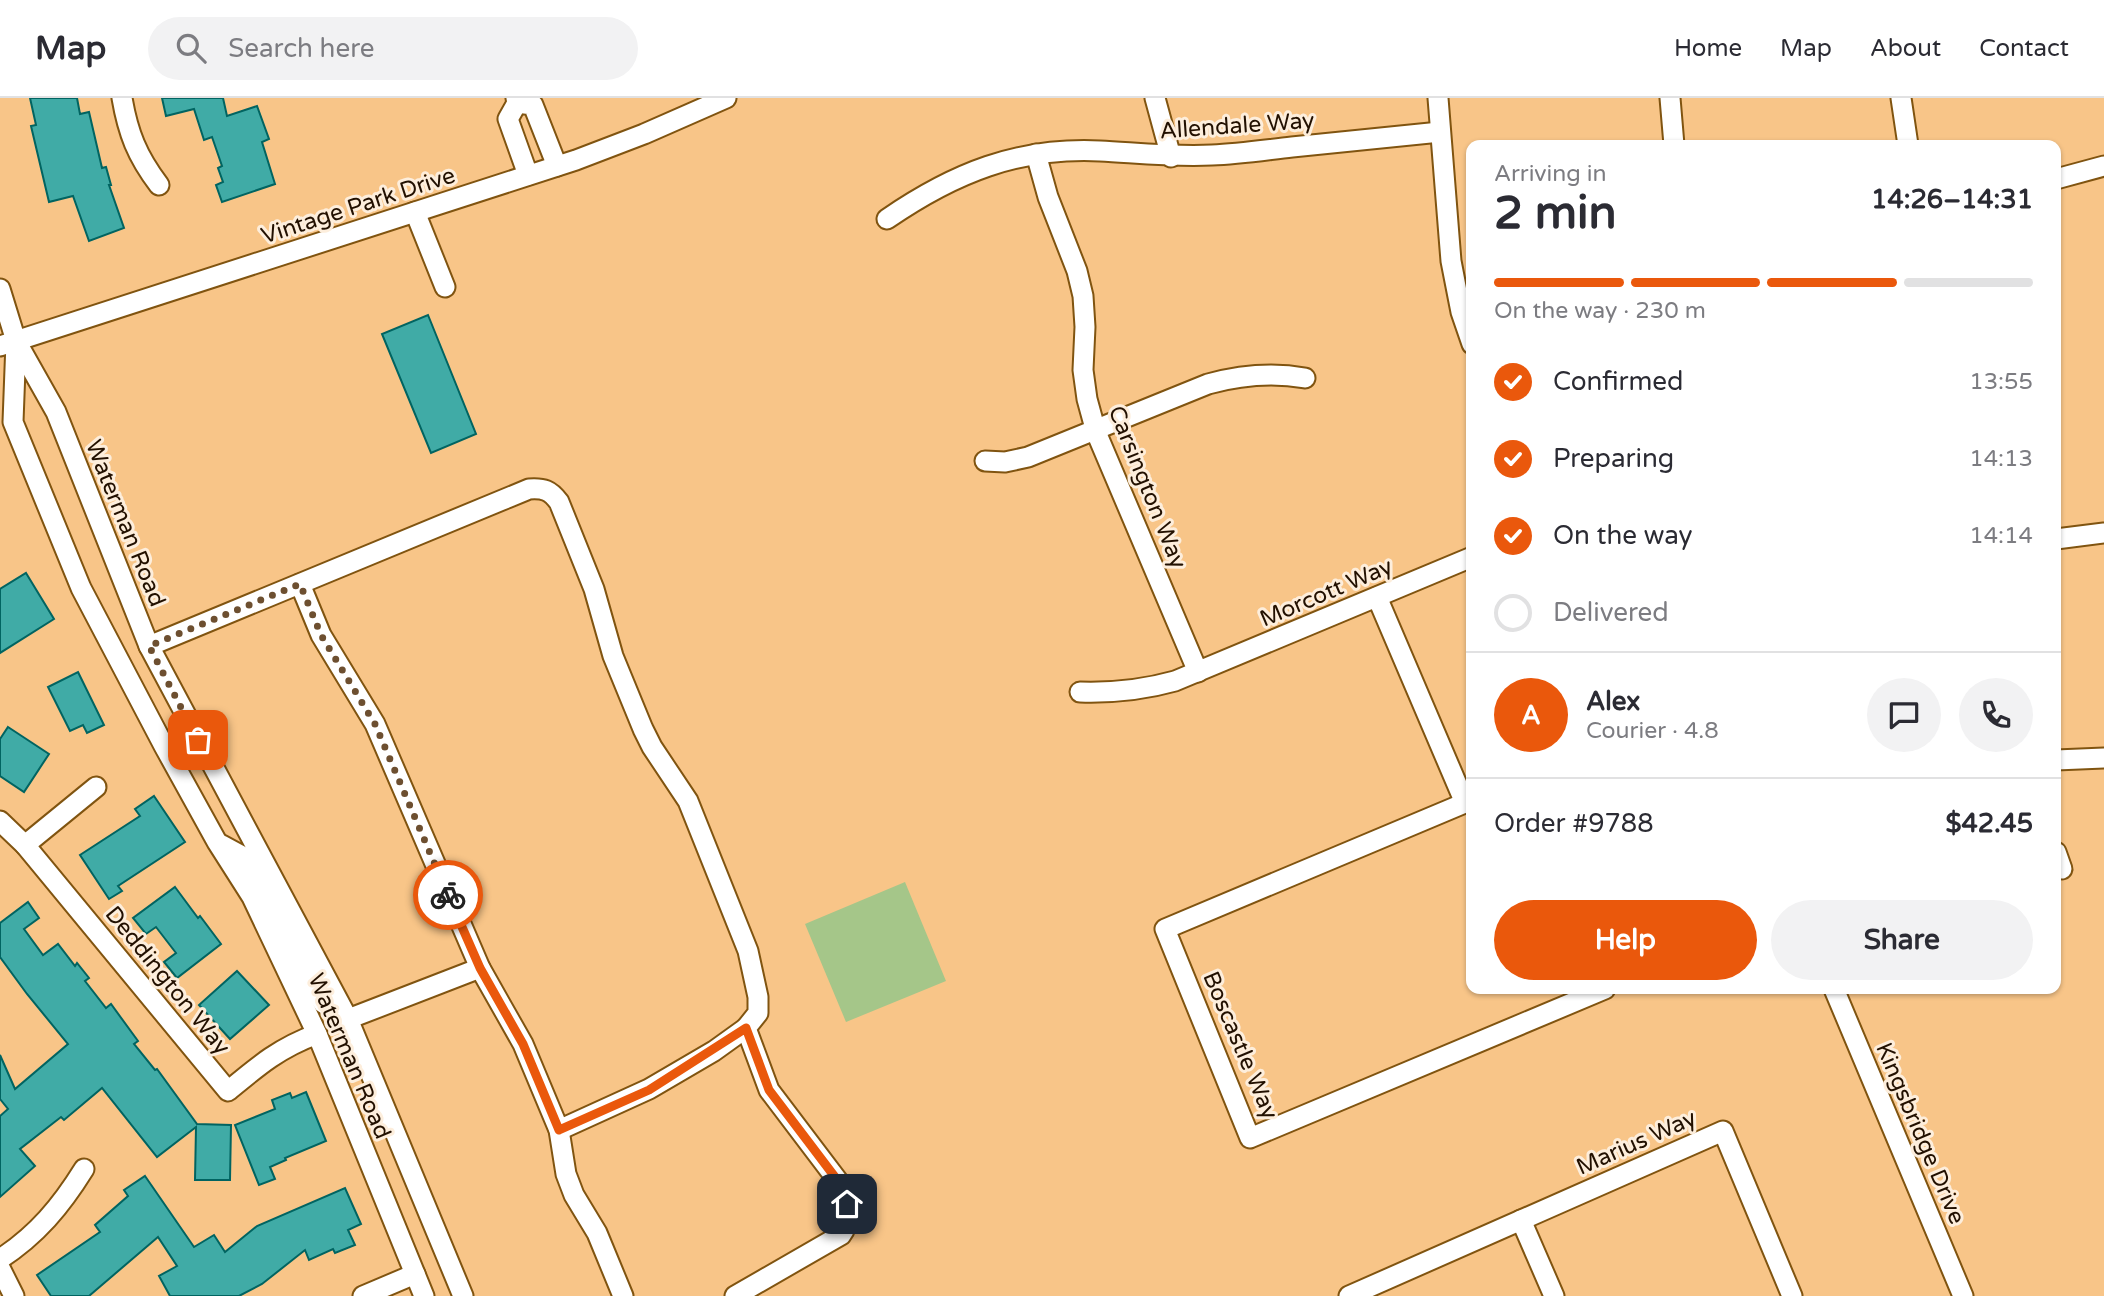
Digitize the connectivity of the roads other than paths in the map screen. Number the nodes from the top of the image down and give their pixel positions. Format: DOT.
graph roads {
  1 [pos="122,98"];
  2 [pos="726,98"];
  3 [pos="1155,98"];
  4 [pos="1438,98"];
  5 [pos="1670,98"];
  6 [pos="1901,98"];
  7 [pos="516,100"];
  8 [pos="1440,132"];
  9 [pos="1674,140"];
  10 [pos="1907,140"];
  11 [pos="1036,154"];
  12 [pos="1171,157"];
  13 [pos="557,166"];
  14 [pos="2104,166"];
  15 [pos="528,175"];
  16 [pos="2061,178"];
  17 [pos="159,185"];
  18 [pos="415,212"];
  19 [pos="887,219"];
  20 [pos="445,287"];
  21 [pos="0,289"];
  22 [pos="1466,327"];
  23 [pos="8,343"];
  24 [pos="1305,378"];
  25 [pos="1096,432"];
  26 [pos="985,461"];
  27 [pos="2104,533"];
  28 [pos="2061,538"];
  29 [pos="1466,560"];
  30 [pos="300,584"];
  31 [pos="1377,597"];
  32 [pos="149,646"];
  33 [pos="1198,672"];
  34 [pos="1080,692"];
  35 [pos="2104,758"];
  36 [pos="2061,760"];
  37 [pos="96,787"];
  38 [pos="1466,797"];
  39 [pos="1466,803"];
  40 [pos="0,821"];
  41 [pos="218,842"];
  42 [pos="25,845"];
  43 [pos="480,968"];
  44 [pos="1593,994"];
  45 [pos="1836,994"];
  46 [pos="348,1019"];
  47 [pos="746,1028"];
  48 [pos="317,1034"];
  49 [pos="559,1130"];
  50 [pos="84,1169"];
  51 [pos="1521,1220"];
  52 [pos="0,1259"];
  53 [pos="0,1268"];
  54 [pos="415,1274"];
  55 [pos="14,1296"];
  56 [pos="363,1296"];
  57 [pos="424,1296"];
  58 [pos="463,1296"];
  59 [pos="623,1296"];
  60 [pos="735,1296"];
  61 [pos="1349,1296"];
  62 [pos="1554,1296"];
  63 [pos="1792,1296"];
  64 [pos="1963,1296"];
  1 -- 17 [label="street"];
  2 -- 13 [label="street, Vintage Park Drive"];
  3 -- 12 [label="street"];
  4 -- 8 [label="street"];
  5 -- 9 [label="street"];
  6 -- 10 [label="street"];
  7 -- 13 [label="street"];
  7 -- 15 [label="street"];
  8 -- 12 [label="street, Allendale Way"];
  8 -- 22 [label="street"];
  11 -- 12 [label="street, Allendale Way"];
  11 -- 19 [label="street, Allendale Way"];
  11 -- 25 [label="street, Carsington Way"];
  13 -- 15 [label="street, Vintage Park Drive"];
  14 -- 16 [label="street"];
  15 -- 18 [label="street, Vintage Park Drive"];
  18 -- 20 [label="street"];
  18 -- 23 [label="street, Vintage Park Drive"];
  21 -- 23 [label="street, Waterman Road"];
  23 -- 32 [label="street, Waterman Road"];
  23 -- 41 [label="street, Waterman Road"];
  24 -- 25 [label="street"];
  25 -- 26 [label="street"];
  25 -- 33 [label="street, Carsington Way"];
  27 -- 28 [label="street"];
  29 -- 31 [label="street, Morcott Way"];
  30 -- 32 [label="street"];
  30 -- 43 [label="street"];
  30 -- 47 [label="street"];
  31 -- 33 [label="street, Morcott Way"];
  31 -- 38 [label="street"];
  32 -- 46 [label="street, Waterman Road"];
  33 -- 34 [label="street, Morcott Way"];
  35 -- 36 [label="street"];
  37 -- 42 [label="street"];
  39 -- 44 [label="street, Boscastle Way"];
  40 -- 42 [label="street, Deddington Way"];
  41 -- 46 [label="street, Waterman Road"];
  41 -- 48 [label="street, Waterman Road"];
  42 -- 48 [label="street, Deddington Way"];
  43 -- 46 [label="street"];
  43 -- 49 [label="street"];
  45 -- 64 [label="street, Kingsbridge Drive"];
  46 -- 58 [label="street, Waterman Road"];
  47 -- 49 [label="street"];
  47 -- 60 [label="street"];
  48 -- 54 [label="street, Waterman Road"];
  49 -- 59 [label="street"];
  50 -- 52 [label="street"];
  51 -- 61 [label="street"];
  51 -- 62 [label="street"];
  51 -- 63 [label="street, Marius Way"];
  53 -- 55 [label="street"];
  54 -- 56 [label="street"];
  54 -- 57 [label="street, Waterman Road"];
}
